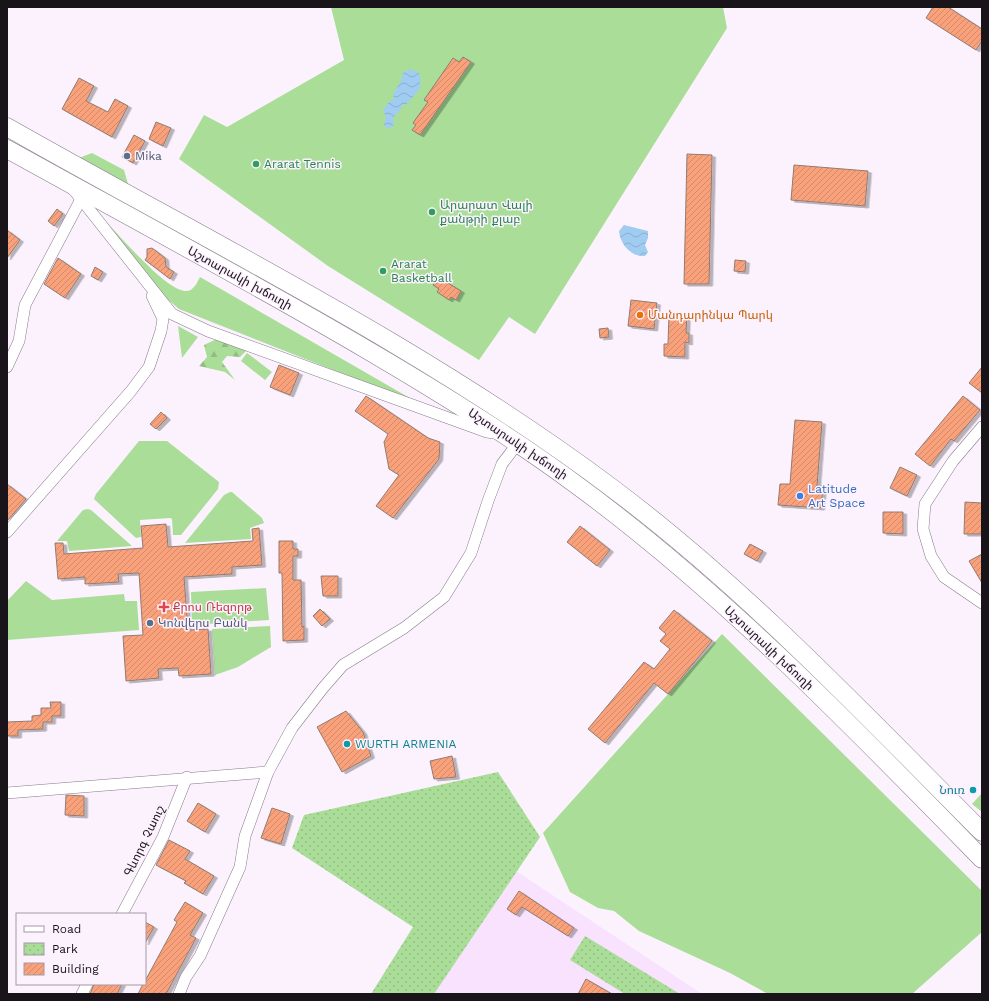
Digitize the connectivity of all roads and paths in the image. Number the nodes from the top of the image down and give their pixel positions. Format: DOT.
graph roads {
  1 [pos="7,127"];
  2 [pos="45,148"];
  3 [pos="7,149"];
  4 [pos="37,165"];
  5 [pos="66,181"];
  6 [pos="81,199"];
  7 [pos="144,280"];
  8 [pos="7,367"];
  9 [pos="982,427"];
  10 [pos="511,438"];
  11 [pos="7,532"];
  12 [pos="982,603"];
  13 [pos="842,692"];
  14 [pos="830,706"];
  15 [pos="268,772"];
  16 [pos="187,777"];
  17 [pos="7,793"];
  18 [pos="982,832"];
  19 [pos="982,859"];
  20 [pos="123,913"];
  21 [pos="86,985"];
  22 [pos="82,994"];
  23 [pos="179,994"];
  1 -- 2 [label="highway, Աշտարակի խճուղի"];
  2 -- 4 [label="highway"];
  2 -- 13 [label="highway, Աշտարակի խճուղի"];
  3 -- 4 [label="highway, Աշտարակի խճուղի"];
  4 -- 5 [label="highway, Աշտարակի խճուղի"];
  5 -- 6 [label="street"];
  5 -- 10 [label="highway, Աշտարակի խճուղի"];
  6 -- 7 [label="street"];
  6 -- 8 [label="street"];
  7 -- 10 [label="street"];
  7 -- 11 [label="street"];
  9 -- 12 [label="street"];
  10 -- 14 [label="highway, Աշտարակի խճուղի"];
  10 -- 15 [label="street"];
  13 -- 14 [label="highway"];
  13 -- 18 [label="highway, Աշտարակի խճուղի"];
  14 -- 19 [label="highway, Աշտարակի խճուղի"];
  15 -- 16 [label="street"];
  15 -- 23 [label="street"];
  16 -- 17 [label="street"];
  16 -- 20 [label="street, Գևորգ Չաուշ"];
  21 -- 22 [label="street"];
}
